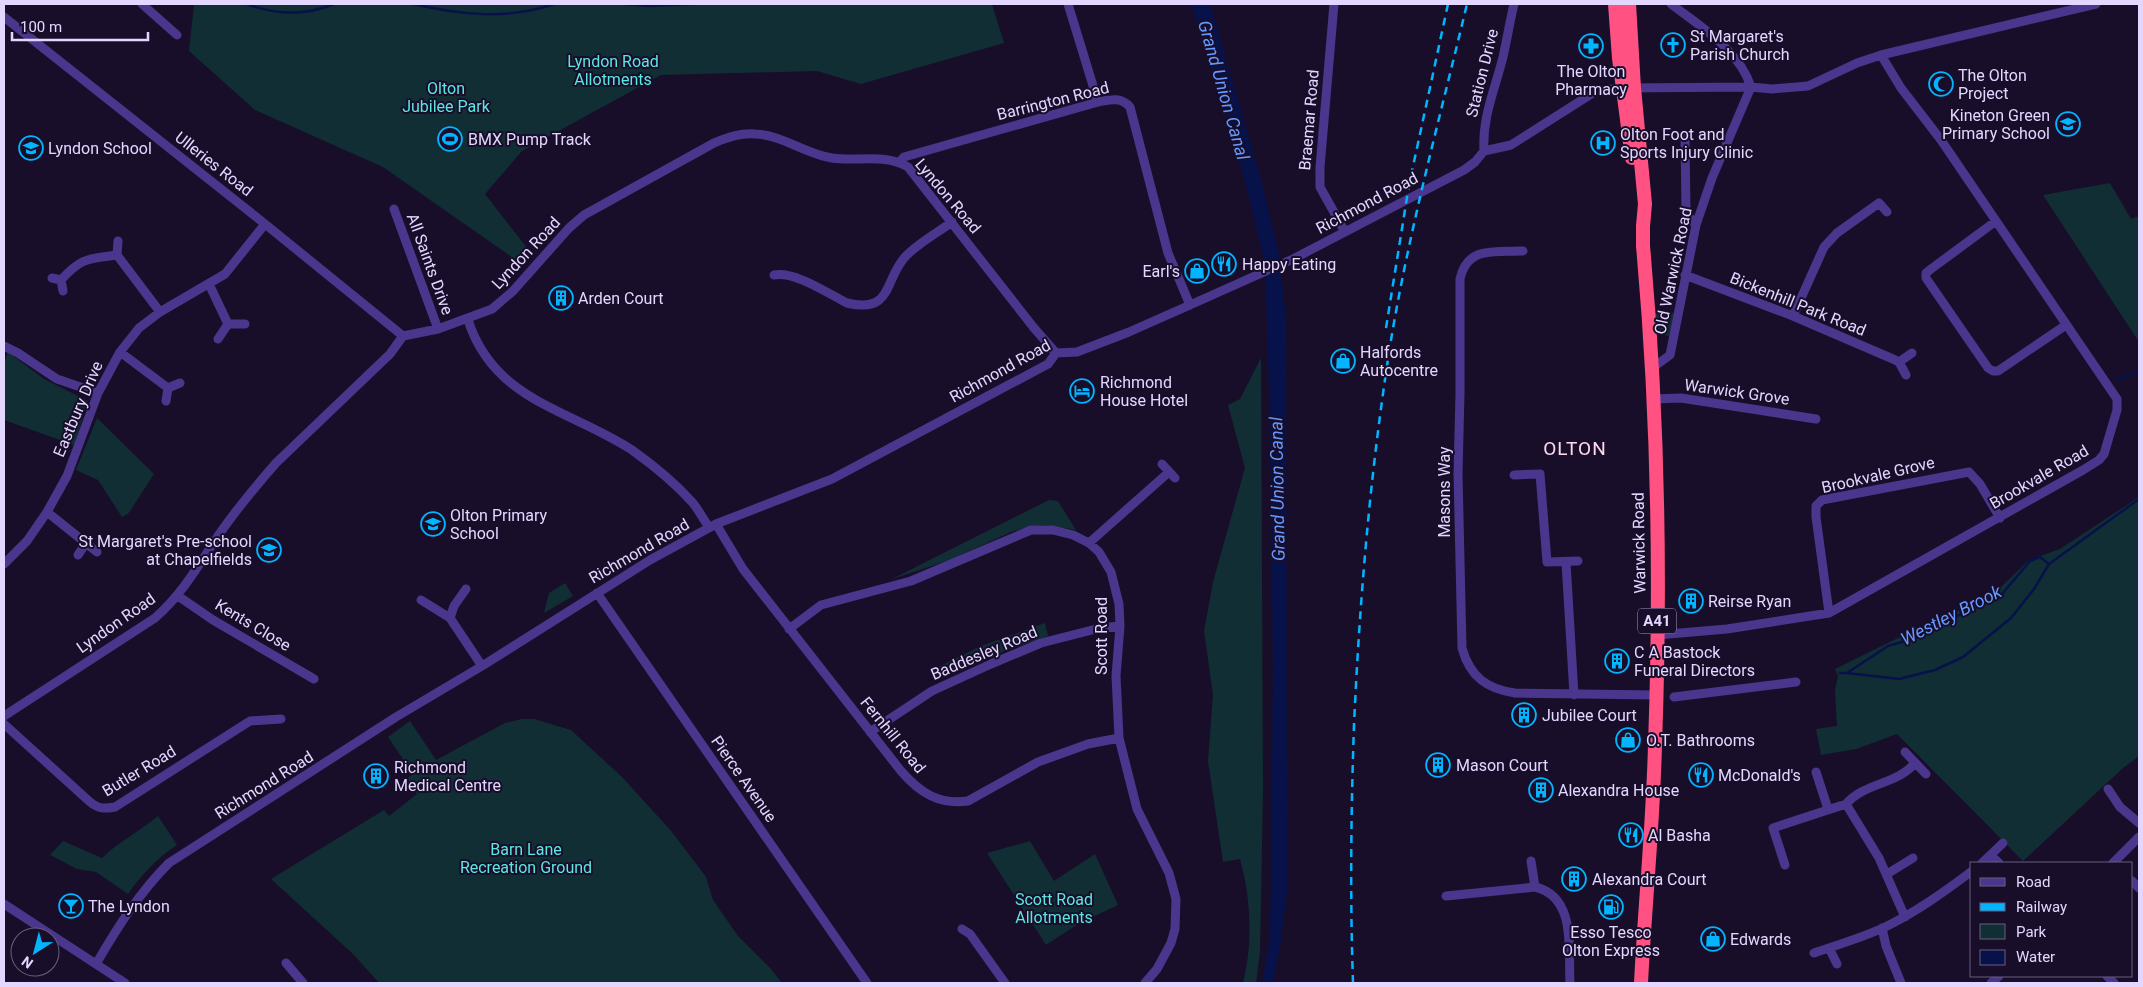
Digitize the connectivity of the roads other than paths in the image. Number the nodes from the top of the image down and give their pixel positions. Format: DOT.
graph roads {
  1 [pos="142,4"];
  2 [pos="1068,4"];
  3 [pos="1334,4"];
  4 [pos="1514,4"];
  5 [pos="1615,4"];
  6 [pos="1629,4"];
  7 [pos="1671,4"];
  8 [pos="2096,4"];
  9 [pos="4,17"];
  10 [pos="177,35"];
  11 [pos="1882,55"];
  12 [pos="1752,87"];
  13 [pos="1628,88"];
  14 [pos="1098,102"];
  15 [pos="1685,136"];
  16 [pos="1484,151"];
  17 [pos="899,163"];
  18 [pos="394,209"];
  19 [pos="1887,212"];
  20 [pos="1996,221"];
  21 [pos="952,222"];
  22 [pos="266,224"];
  23 [pos="1696,225"];
  24 [pos="1345,232"];
  25 [pos="118,240"];
  26 [pos="1523,251"];
  27 [pos="117,255"];
  28 [pos="1685,275"];
  29 [pos="774,276"];
  30 [pos="52,278"];
  31 [pos="61,280"];
  32 [pos="209,284"];
  33 [pos="63,291"];
  34 [pos="1190,306"];
  35 [pos="160,312"];
  36 [pos="1792,316"];
  37 [pos="468,320"];
  38 [pos="228,324"];
  39 [pos="245,324"];
  40 [pos="2066,325"];
  41 [pos="438,329"];
  42 [pos="403,336"];
  43 [pos="218,339"];
  44 [pos="4,346"];
  45 [pos="120,352"];
  46 [pos="1056,353"];
  47 [pos="1912,353"];
  48 [pos="1899,362"];
  49 [pos="1651,369"];
  50 [pos="1906,375"];
  51 [pos="180,383"];
  52 [pos="168,388"];
  53 [pos="98,393"];
  54 [pos="1653,399"];
  55 [pos="166,401"];
  56 [pos="1816,419"];
  57 [pos="1168,471"];
  58 [pos="1514,475"];
  59 [pos="47,512"];
  60 [pos="2000,518"];
  61 [pos="712,526"];
  62 [pos="86,543"];
  63 [pos="1089,543"];
  64 [pos="97,552"];
  65 [pos="78,555"];
  66 [pos="1578,561"];
  67 [pos="1566,562"];
  68 [pos="4,564"];
  69 [pos="466,590"];
  70 [pos="597,592"];
  71 [pos="178,596"];
  72 [pos="421,600"];
  73 [pos="1829,614"];
  74 [pos="450,618"];
  75 [pos="1120,626"];
  76 [pos="789,629"];
  77 [pos="1658,635"];
  78 [pos="482,666"];
  79 [pos="314,679"];
  80 [pos="1796,682"];
  81 [pos="1574,695"];
  82 [pos="1657,695"];
  83 [pos="1674,697"];
  84 [pos="4,716"];
  85 [pos="281,719"];
  86 [pos="4,724"];
  87 [pos="870,732"];
  88 [pos="1119,738"];
  89 [pos="1905,752"];
  90 [pos="1915,763"];
  91 [pos="1816,772"];
  92 [pos="1926,774"];
  93 [pos="2108,789"];
  94 [pos="1846,804"];
  95 [pos="1828,809"];
  96 [pos="2139,823"];
  97 [pos="2139,837"];
  98 [pos="2004,843"];
  99 [pos="1991,856"];
  100 [pos="1913,858"];
  101 [pos="1531,861"];
  102 [pos="1983,862"];
  103 [pos="1998,862"];
  104 [pos="2115,862"];
  105 [pos="1785,865"];
  106 [pos="1970,873"];
  107 [pos="1887,874"];
  108 [pos="1535,887"];
  109 [pos="1446,896"];
  110 [pos="4,904"];
  111 [pos="1905,917"];
  112 [pos="1882,928"];
  113 [pos="962,929"];
  114 [pos="1829,948"];
  115 [pos="1643,950"];
  116 [pos="1814,953"];
  117 [pos="286,963"];
  118 [pos="96,964"];
  119 [pos="1837,964"];
  120 [pos="109,979"];
  121 [pos="125,983"];
  122 [pos="303,983"];
  123 [pos="867,983"];
  124 [pos="1004,983"];
  125 [pos="1145,983"];
  126 [pos="1570,983"];
  127 [pos="1641,983"];
  128 [pos="1650,983"];
  129 [pos="1901,983"];
  1 -- 10 [label="street"];
  2 -- 14 [label="street"];
  3 -- 24 [label="street, Braemar Road"];
  4 -- 16 [label="street, Station Drive"];
  5 -- 13 [label="highway, Warwick Road / A41"];
  6 -- 13 [label="highway, Warwick Road / A41"];
  7 -- 12 [label="street"];
  8 -- 11 [label="street"];
  9 -- 22 [label="street, Ulleries Road"];
  11 -- 12 [label="street"];
  11 -- 20 [label="street, Brookvale Road"];
  12 -- 13 [label="street"];
  12 -- 23 [label="street, Old Warwick Road"];
  13 -- 16 [label="street"];
  13 -- 49 [label="highway, Warwick Road / A41"];
  14 -- 17 [label="street, Barrington Road"];
  14 -- 34 [label="street, Barrington Road"];
  15 -- 23 [label="street"];
  16 -- 24 [label="street, Richmond Road"];
  17 -- 21 [label="street, Lyndon Road"];
  17 -- 37 [label="street, Lyndon Road"];
  18 -- 41 [label="street, All Saints Drive"];
  19 -- 36 [label="street"];
  20 -- 40 [label="street, Brookvale Road"];
  20 -- 40 [label="street"];
  21 -- 29 [label="street"];
  21 -- 46 [label="street, Lyndon Road"];
  22 -- 32 [label="street, Eastbury Drive"];
  22 -- 42 [label="street, Ulleries Road"];
  23 -- 28 [label="street, Old Warwick Road"];
  24 -- 34 [label="street, Richmond Road"];
  25 -- 27 [label="street"];
  26 -- 81 [label="street, Masons Way"];
  27 -- 31 [label="street"];
  27 -- 35 [label="street"];
  28 -- 36 [label="street, Bickenhill Park Road"];
  28 -- 49 [label="street, Old Warwick Road"];
  30 -- 31 [label="street"];
  31 -- 33 [label="street"];
  32 -- 35 [label="street, Eastbury Drive"];
  32 -- 38 [label="street"];
  34 -- 46 [label="street, Richmond Road"];
  35 -- 45 [label="street, Eastbury Drive"];
  36 -- 48 [label="street, Bickenhill Park Road"];
  37 -- 41 [label="street, Lyndon Road"];
  37 -- 61 [label="street, Fernhill Road"];
  38 -- 39 [label="street"];
  38 -- 43 [label="street"];
  40 -- 60 [label="street, Brookvale Road"];
  41 -- 42 [label="street, Lyndon Road"];
  42 -- 71 [label="street, Lyndon Road"];
  44 -- 53 [label="street"];
  45 -- 52 [label="street"];
  45 -- 53 [label="street, Eastbury Drive"];
  46 -- 61 [label="street, Richmond Road"];
  47 -- 48 [label="street"];
  48 -- 50 [label="street"];
  49 -- 54 [label="highway, Warwick Road / A41"];
  51 -- 52 [label="street"];
  52 -- 55 [label="street"];
  53 -- 59 [label="street, Eastbury Drive"];
  54 -- 56 [label="street, Warwick Grove"];
  54 -- 77 [label="highway, Warwick Road / A41"];
  57 -- 63 [label="street"];
  58 -- 67 [label="street"];
  59 -- 62 [label="street"];
  59 -- 68 [label="street, Eastbury Drive"];
  60 -- 73 [label="street, Brookvale Road"];
  60 -- 73 [label="street, Brookvale Grove"];
  61 -- 70 [label="street, Richmond Road"];
  61 -- 76 [label="street, Fernhill Road"];
  62 -- 64 [label="street"];
  62 -- 65 [label="street"];
  63 -- 75 [label="street, Scott Road"];
  63 -- 76 [label="street, Scott Road"];
  66 -- 67 [label="street"];
  67 -- 81 [label="street"];
  69 -- 74 [label="street"];
  70 -- 78 [label="street, Richmond Road"];
  70 -- 123 [label="street, Pierce Avenue"];
  71 -- 79 [label="street, Kents Close"];
  71 -- 84 [label="street, Lyndon Road"];
  72 -- 74 [label="street"];
  73 -- 77 [label="street, Brookvale Road"];
  74 -- 78 [label="street"];
  75 -- 87 [label="street, Baddesley Road"];
  75 -- 88 [label="street, Scott Road"];
  76 -- 87 [label="street, Fernhill Road"];
  77 -- 82 [label="highway, Warwick Road / A41"];
  78 -- 118 [label="street, Richmond Road"];
  80 -- 83 [label="street"];
  81 -- 82 [label="street, Masons Way"];
  82 -- 115 [label="highway, Warwick Road / A41"];
  85 -- 86 [label="street, Butler Road"];
  87 -- 88 [label="street, Fernhill Road"];
  88 -- 125 [label="street, Scott Road"];
  89 -- 90 [label="street"];
  90 -- 92 [label="street"];
  90 -- 94 [label="street"];
  91 -- 95 [label="street"];
  93 -- 96 [label="street"];
  94 -- 95 [label="street"];
  94 -- 107 [label="street"];
  95 -- 105 [label="street"];
  97 -- 104 [label="street"];
  98 -- 99 [label="street"];
  99 -- 102 [label="street"];
  99 -- 103 [label="street"];
  100 -- 107 [label="street"];
  101 -- 108 [label="street"];
  106 -- 111 [label="street"];
  107 -- 111 [label="street"];
  108 -- 109 [label="street"];
  108 -- 126 [label="street"];
  110 -- 118 [label="street"];
  111 -- 112 [label="street"];
  112 -- 114 [label="street"];
  112 -- 129 [label="street"];
  113 -- 124 [label="street"];
  114 -- 116 [label="street"];
  114 -- 119 [label="street"];
  115 -- 127 [label="highway, Warwick Road / A41"];
  115 -- 128 [label="highway, Warwick Road / A41"];
  117 -- 122 [label="street"];
  118 -- 120 [label="street"];
  120 -- 121 [label="street"];
}
